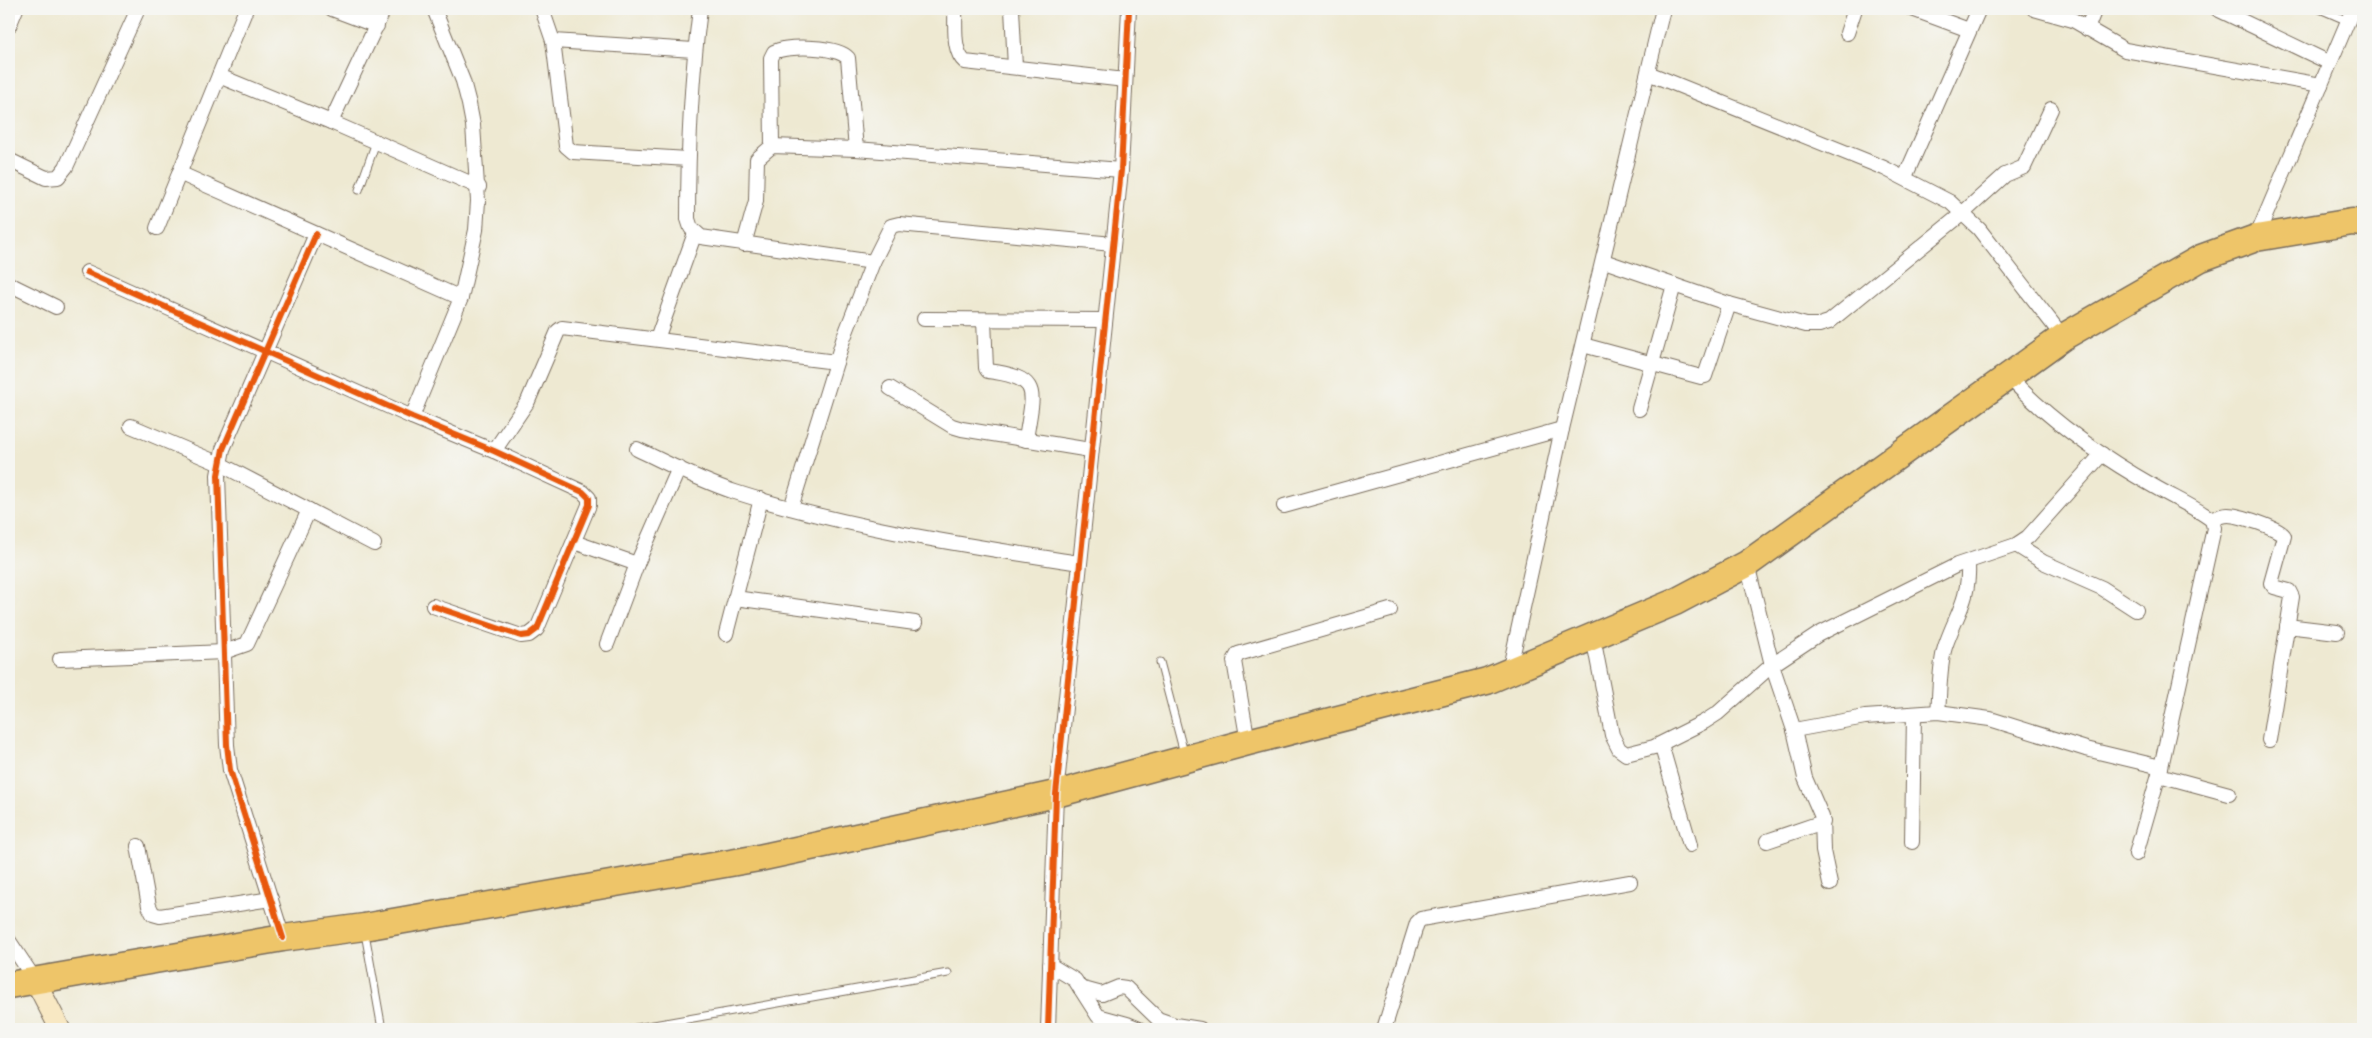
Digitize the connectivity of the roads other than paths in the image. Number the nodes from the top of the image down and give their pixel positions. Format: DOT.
graph roads {
  1 [pos="16,9"];
  2 [pos="138,9"];
  3 [pos="246,9"];
  4 [pos="332,9"];
  5 [pos="384,9"];
  6 [pos="434,9"];
  7 [pos="542,9"];
  8 [pos="700,9"];
  9 [pos="955,9"];
  10 [pos="1012,9"];
  11 [pos="1129,9"];
  12 [pos="1663,9"];
  13 [pos="1855,9"];
  14 [pos="1912,9"];
  15 [pos="1979,9"];
  16 [pos="2034,9"];
  17 [pos="2095,9"];
  18 [pos="2217,9"];
  19 [pos="2320,9"];
  20 [pos="2351,15"];
  21 [pos="9,26"];
  22 [pos="377,26"];
  23 [pos="2087,29"];
  24 [pos="1969,30"];
  25 [pos="1847,33"];
  26 [pos="554,42"];
  27 [pos="694,50"];
  28 [pos="2330,63"];
  29 [pos="1015,68"];
  30 [pos="1648,73"];
  31 [pos="219,76"];
  32 [pos="1125,80"];
  33 [pos="2321,85"];
  34 [pos="2050,109"];
  35 [pos="331,122"];
  36 [pos="376,142"];
  37 [pos="772,146"];
  38 [pos="856,149"];
  39 [pos="688,159"];
  40 [pos="9,160"];
  41 [pos="1121,170"];
  42 [pos="179,173"];
  43 [pos="1905,177"];
  44 [pos="479,187"];
  45 [pos="359,190"];
  46 [pos="1963,213"];
  47 [pos="2363,223"];
  48 [pos="158,228"];
  49 [pos="695,233"];
  50 [pos="316,234"];
  51 [pos="2256,238"];
  52 [pos="744,244"];
  53 [pos="1113,244"];
  54 [pos="1604,261"];
  55 [pos="873,262"];
  56 [pos="87,272"];
  57 [pos="9,284"];
  58 [pos="1674,285"];
  59 [pos="460,298"];
  60 [pos="1729,304"];
  61 [pos="56,307"];
  62 [pos="924,319"];
  63 [pos="984,320"];
  64 [pos="1105,320"];
  65 [pos="2063,337"];
  66 [pos="657,339"];
  67 [pos="1583,345"];
  68 [pos="264,352"];
  69 [pos="836,362"];
  70 [pos="1652,363"];
  71 [pos="2009,376"];
  72 [pos="890,388"];
  73 [pos="1639,408"];
  74 [pos="412,417"];
  75 [pos="131,426"];
  76 [pos="1562,429"];
  77 [pos="1026,440"];
  78 [pos="637,449"];
  79 [pos="1090,450"];
  80 [pos="494,451"];
  81 [pos="2102,454"];
  82 [pos="220,464"];
  83 [pos="679,468"];
  84 [pos="761,499"];
  85 [pos="1284,506"];
  86 [pos="791,508"];
  87 [pos="308,510"];
  88 [pos="2212,520"];
  89 [pos="574,542"];
  90 [pos="374,544"];
  91 [pos="2016,545"];
  92 [pos="1079,563"];
  93 [pos="1968,563"];
  94 [pos="637,564"];
  95 [pos="1747,564"];
  96 [pos="735,598"];
  97 [pos="433,606"];
  98 [pos="1390,610"];
  99 [pos="2136,610"];
  100 [pos="915,623"];
  101 [pos="2287,626"];
  102 [pos="2337,632"];
  103 [pos="726,634"];
  104 [pos="1594,638"];
  105 [pos="608,644"];
  106 [pos="224,652"];
  107 [pos="60,660"];
  108 [pos="1160,662"];
  109 [pos="1772,665"];
  110 [pos="1509,672"];
  111 [pos="1938,712"];
  112 [pos="1914,714"];
  113 [pos="1794,730"];
  114 [pos="2269,740"];
  115 [pos="1248,742"];
  116 [pos="1662,744"];
  117 [pos="1185,759"];
  118 [pos="2160,771"];
  119 [pos="1056,794"];
  120 [pos="2229,794"];
  121 [pos="1823,822"];
  122 [pos="1767,841"];
  123 [pos="1912,842"];
  124 [pos="1690,845"];
  125 [pos="138,846"];
  126 [pos="2136,854"];
  127 [pos="1630,882"];
  128 [pos="1830,884"];
  129 [pos="271,899"];
  130 [pos="364,927"];
  131 [pos="283,938"];
  132 [pos="9,941"];
  133 [pos="1050,965"];
  134 [pos="948,973"];
  135 [pos="35,980"];
  136 [pos="9,985"];
  137 [pos="1080,988"];
  138 [pos="60,1029"];
  139 [pos="382,1029"];
  140 [pos="631,1029"];
  141 [pos="1048,1029"];
  142 [pos="1139,1029"];
  143 [pos="1200,1029"];
  144 [pos="1384,1029"];
  1 -- 21 [label="street"];
  2 -- 40 [label="street"];
  3 -- 31 [label="street"];
  4 -- 22 [label="street"];
  5 -- 22 [label="street"];
  6 -- 44 [label="street"];
  7 -- 26 [label="street"];
  8 -- 27 [label="street"];
  9 -- 29 [label="street"];
  10 -- 29 [label="street"];
  11 -- 32 [label="street"];
  12 -- 30 [label="street"];
  13 -- 25 [label="street"];
  14 -- 24 [label="street"];
  15 -- 24 [label="street"];
  16 -- 23 [label="street"];
  17 -- 23 [label="street"];
  18 -- 28 [label="street"];
  19 -- 20 [label="lane"];
  20 -- 28 [label="street"];
  22 -- 35 [label="street"];
  23 -- 33 [label="street"];
  24 -- 43 [label="street"];
  26 -- 27 [label="street"];
  26 -- 39 [label="street"];
  27 -- 39 [label="street"];
  28 -- 33 [label="street"];
  29 -- 32 [label="street"];
  30 -- 43 [label="street"];
  30 -- 54 [label="street"];
  31 -- 35 [label="street"];
  31 -- 42 [label="street"];
  32 -- 41 [label="street"];
  33 -- 51 [label="street"];
  34 -- 46 [label="street"];
  35 -- 36 [label="street"];
  36 -- 44 [label="street"];
  36 -- 45 [label="lane"];
  37 -- 38 [label="street"];
  37 -- 38 [label="street"];
  37 -- 52 [label="street"];
  38 -- 41 [label="street"];
  39 -- 49 [label="street"];
  41 -- 53 [label="street"];
  42 -- 48 [label="street"];
  42 -- 50 [label="street"];
  43 -- 46 [label="street"];
  44 -- 59 [label="street"];
  46 -- 60 [label="street"];
  46 -- 65 [label="street"];
  47 -- 51 [label="highway"];
  49 -- 52 [label="street"];
  49 -- 66 [label="street"];
  50 -- 59 [label="street"];
  50 -- 68 [label="street"];
  51 -- 65 [label="highway"];
  52 -- 55 [label="street"];
  53 -- 55 [label="street"];
  53 -- 64 [label="street"];
  54 -- 58 [label="street"];
  54 -- 67 [label="street"];
  55 -- 69 [label="street"];
  56 -- 68 [label="street"];
  57 -- 61 [label="street"];
  58 -- 60 [label="street"];
  58 -- 70 [label="street"];
  59 -- 74 [label="street"];
  60 -- 70 [label="street"];
  62 -- 63 [label="street"];
  63 -- 64 [label="street"];
  63 -- 77 [label="street"];
  64 -- 79 [label="street"];
  65 -- 71 [label="highway"];
  66 -- 69 [label="street"];
  66 -- 80 [label="street"];
  67 -- 70 [label="street"];
  67 -- 76 [label="street"];
  68 -- 74 [label="street"];
  68 -- 82 [label="street"];
  69 -- 86 [label="street"];
  70 -- 73 [label="street"];
  71 -- 81 [label="street"];
  71 -- 95 [label="highway"];
  72 -- 77 [label="street"];
  74 -- 80 [label="street"];
  75 -- 82 [label="street"];
  76 -- 85 [label="street"];
  76 -- 110 [label="street"];
  77 -- 79 [label="street"];
  78 -- 83 [label="street"];
  79 -- 92 [label="street"];
  80 -- 89 [label="street"];
  81 -- 88 [label="street"];
  81 -- 91 [label="street"];
  82 -- 87 [label="street"];
  82 -- 106 [label="street"];
  83 -- 84 [label="street"];
  83 -- 94 [label="street"];
  84 -- 86 [label="street"];
  84 -- 96 [label="street"];
  86 -- 92 [label="street"];
  87 -- 90 [label="street"];
  87 -- 106 [label="street"];
  88 -- 101 [label="street"];
  88 -- 118 [label="street"];
  89 -- 94 [label="street"];
  89 -- 97 [label="street"];
  91 -- 93 [label="street"];
  91 -- 99 [label="street"];
  92 -- 119 [label="street"];
  93 -- 109 [label="street"];
  93 -- 111 [label="street"];
  94 -- 105 [label="street"];
  95 -- 104 [label="highway"];
  95 -- 109 [label="street"];
  96 -- 100 [label="street"];
  96 -- 103 [label="street"];
  98 -- 115 [label="street"];
  101 -- 102 [label="street"];
  101 -- 114 [label="street"];
  104 -- 110 [label="highway"];
  104 -- 116 [label="street"];
  106 -- 107 [label="street"];
  106 -- 129 [label="street"];
  108 -- 117 [label="lane"];
  109 -- 113 [label="street"];
  109 -- 116 [label="street"];
  110 -- 115 [label="highway"];
  111 -- 112 [label="street"];
  111 -- 118 [label="street"];
  112 -- 113 [label="street"];
  112 -- 123 [label="street"];
  113 -- 121 [label="street"];
  115 -- 117 [label="highway"];
  116 -- 124 [label="street"];
  117 -- 119 [label="highway"];
  118 -- 120 [label="street"];
  118 -- 126 [label="street"];
  119 -- 130 [label="highway"];
  119 -- 133 [label="street"];
  121 -- 122 [label="street"];
  121 -- 128 [label="street"];
  125 -- 129 [label="street"];
  127 -- 144 [label="street"];
  129 -- 131 [label="street"];
  130 -- 131 [label="highway"];
  130 -- 139 [label="lane"];
  131 -- 135 [label="highway"];
  132 -- 135 [label="street"];
  133 -- 137 [label="street"];
  133 -- 141 [label="street"];
  134 -- 140 [label="lane"];
  135 -- 136 [label="highway"];
  135 -- 138 [label="street"];
  137 -- 142 [label="street"];
  137 -- 143 [label="street"];
}
